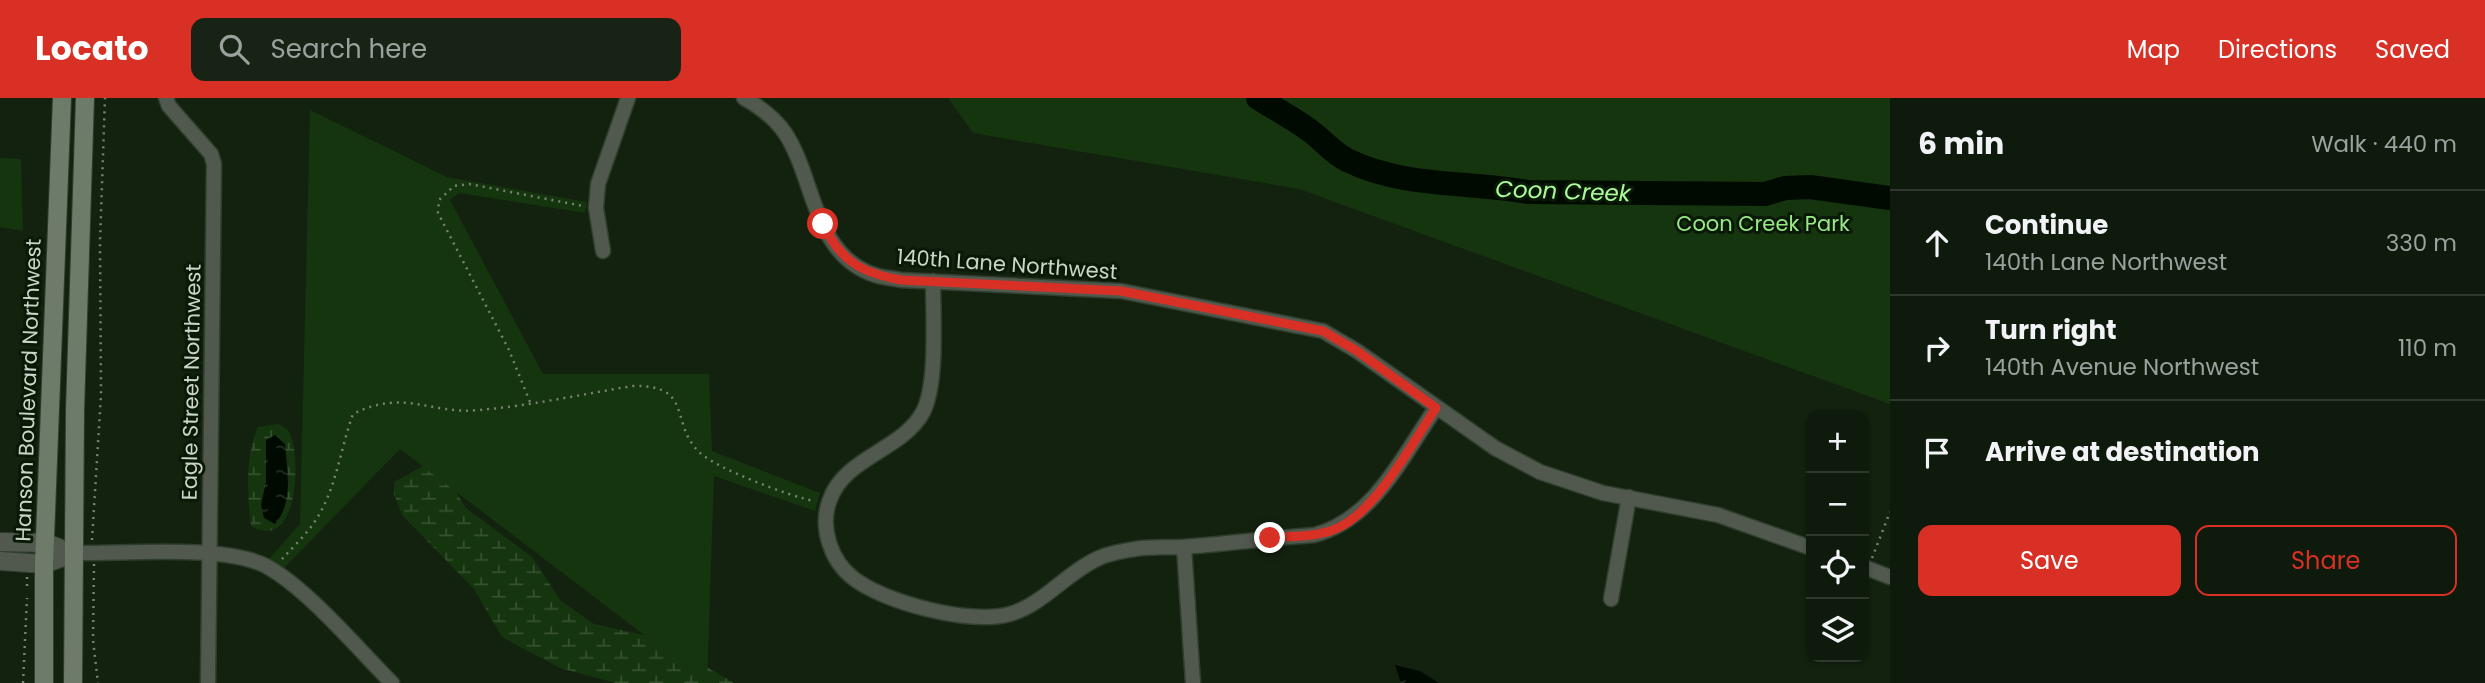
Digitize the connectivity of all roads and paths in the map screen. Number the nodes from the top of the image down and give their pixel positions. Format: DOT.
graph roads {
  1 [pos="62,98"];
  2 [pos="85,98"];
  3 [pos="105,98"];
  4 [pos="166,98"];
  5 [pos="628,98"];
  6 [pos="744,98"];
  7 [pos="596,208"];
  8 [pos="603,251"];
  9 [pos="933,281"];
  10 [pos="530,403"];
  11 [pos="1436,408"];
  12 [pos="1629,497"];
  13 [pos="827,510"];
  14 [pos="1890,512"];
  15 [pos="92,531"];
  16 [pos="0,542"];
  17 [pos="46,543"];
  18 [pos="1806,546"];
  19 [pos="1184,547"];
  20 [pos="74,552"];
  21 [pos="210,555"];
  22 [pos="281,559"];
  23 [pos="0,561"];
  24 [pos="1869,561"];
  25 [pos="44,564"];
  26 [pos="1869,569"];
  27 [pos="94,573"];
  28 [pos="1890,577"];
  29 [pos="27,586"];
  30 [pos="1611,598"];
  31 [pos="23,683"];
  32 [pos="44,683"];
  33 [pos="73,683"];
  34 [pos="97,683"];
  35 [pos="208,683"];
  36 [pos="392,683"];
  37 [pos="1193,683"];
  1 -- 17 [label="main road, Hanson Boulevard Northwest"];
  2 -- 20 [label="main road"];
  3 -- 15 [label="path"];
  4 -- 21 [label="street, Eagle Street Northwest"];
  5 -- 7 [label="street"];
  6 -- 9 [label="street, 140th Lane Northwest"];
  7 -- 8 [label="street"];
  7 -- 10 [label="path"];
  9 -- 11 [label="street, 140th Lane Northwest"];
  9 -- 13 [label="street"];
  10 -- 13 [label="path"];
  10 -- 22 [label="path"];
  11 -- 12 [label="street, 140th Lane Northwest"];
  11 -- 19 [label="street"];
  12 -- 18 [label="street, 140th Lane Northwest"];
  12 -- 30 [label="street"];
  13 -- 19 [label="street"];
  14 -- 24 [label="path"];
  16 -- 17 [label="street"];
  17 -- 20 [label="street"];
  17 -- 25 [label="main road, Hanson Boulevard Northwest"];
  19 -- 37 [label="street"];
  20 -- 21 [label="street"];
  20 -- 25 [label="street"];
  20 -- 33 [label="main road"];
  21 -- 35 [label="street, Eagle Street Northwest"];
  21 -- 36 [label="street"];
  23 -- 25 [label="street"];
  25 -- 32 [label="main road, Hanson Boulevard Northwest"];
  26 -- 28 [label="street"];
  27 -- 34 [label="path"];
  29 -- 31 [label="path"];
}
